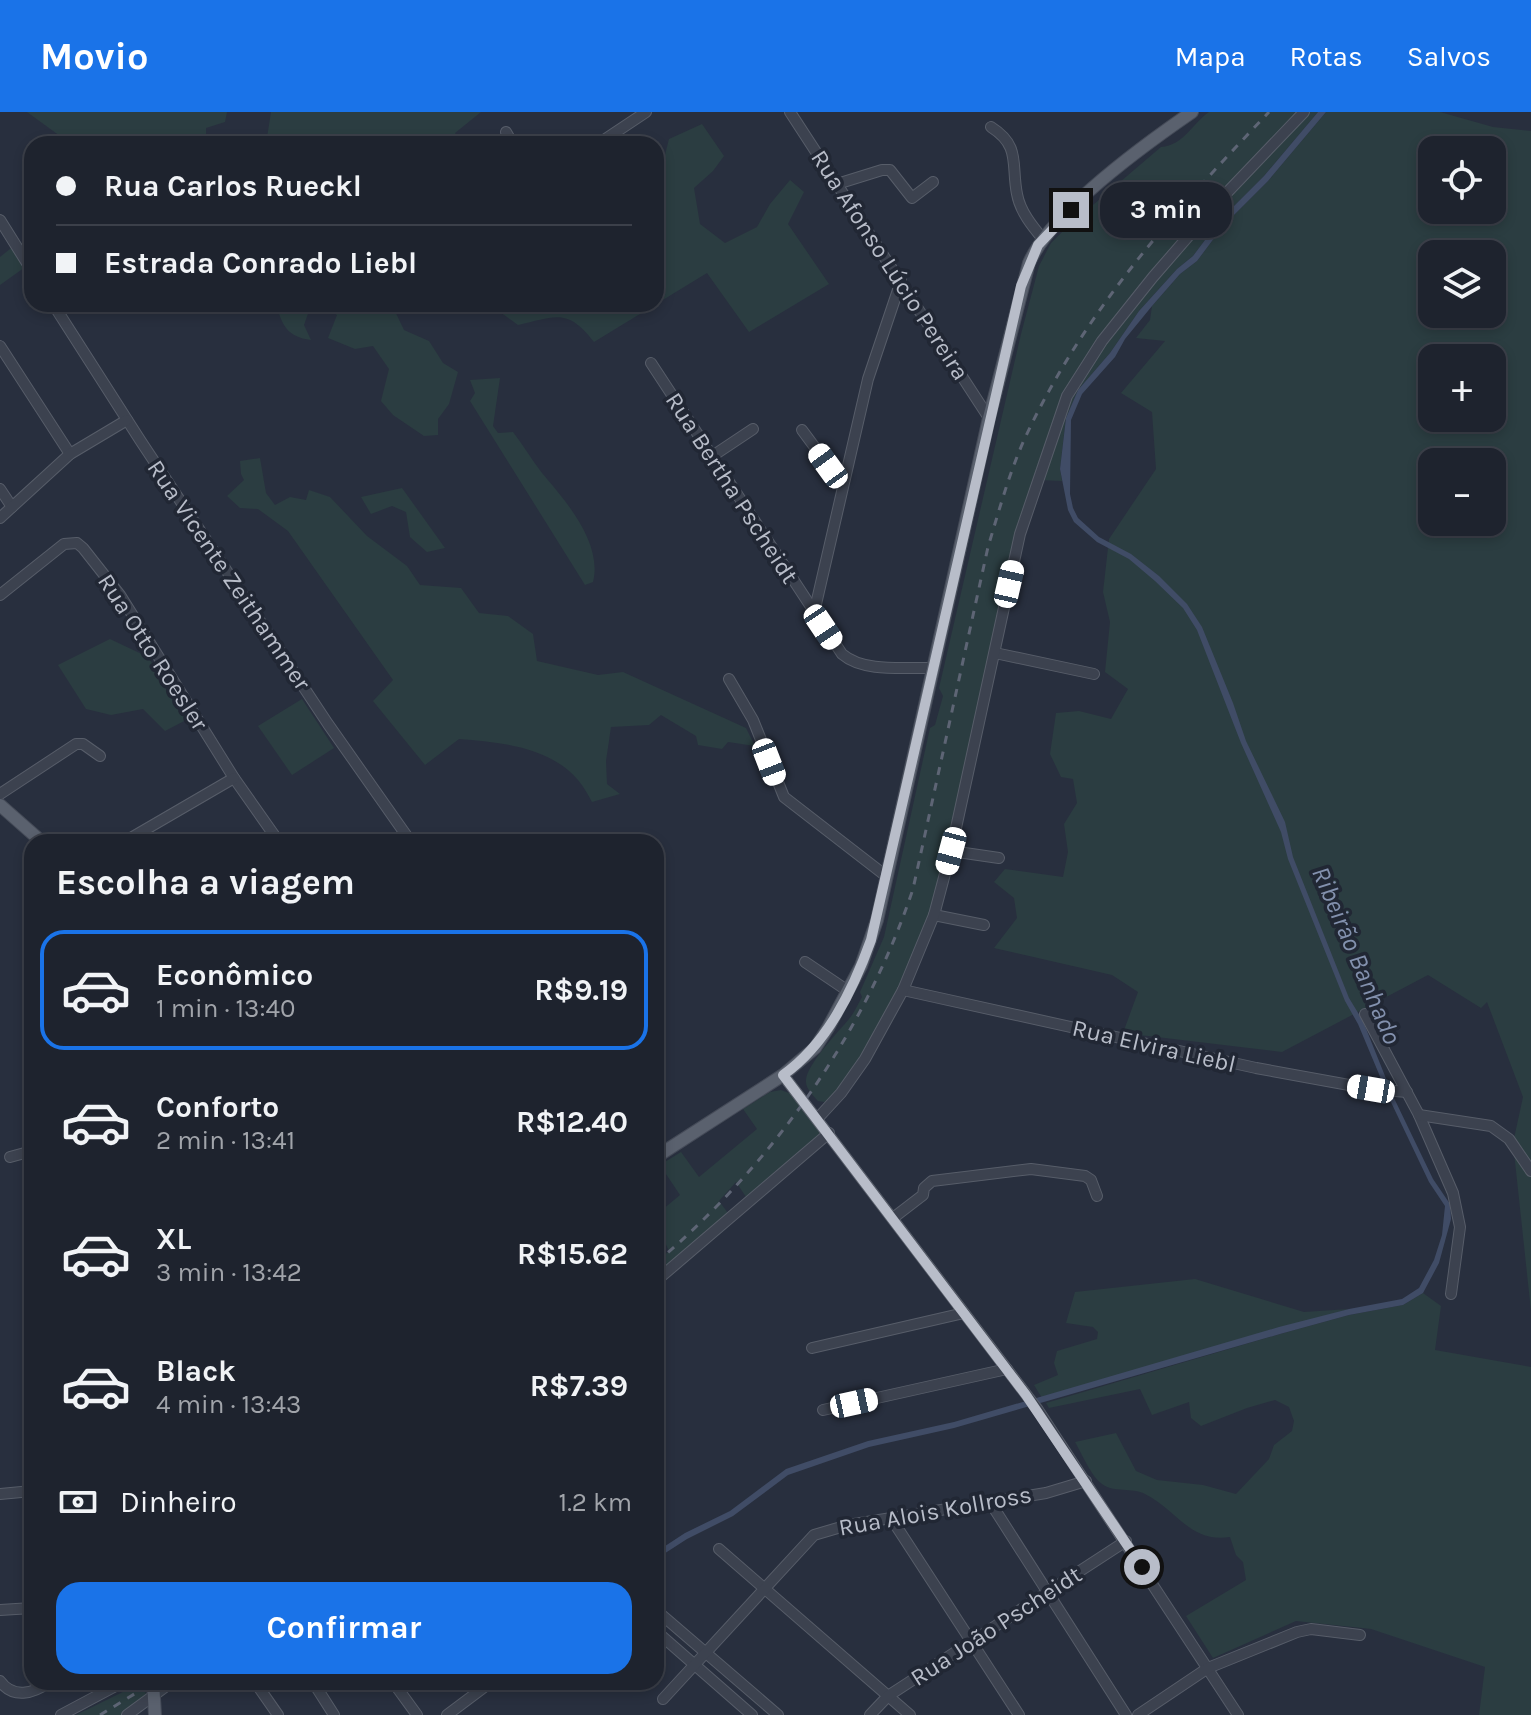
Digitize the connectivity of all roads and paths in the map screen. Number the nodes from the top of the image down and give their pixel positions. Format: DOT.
graph roads {
  1 [pos="646,112"];
  2 [pos="790,112"];
  3 [pos="1192,112"];
  4 [pos="1304,112"];
  5 [pos="991,127"];
  6 [pos="506,132"];
  7 [pos="508,136"];
  8 [pos="610,136"];
  9 [pos="933,182"];
  10 [pos="837,184"];
  11 [pos="0,220"];
  12 [pos="1043,239"];
  13 [pos="24,258"];
  14 [pos="901,281"];
  15 [pos="58,312"];
  16 [pos="0,346"];
  17 [pos="651,363"];
  18 [pos="989,418"];
  19 [pos="127,420"];
  20 [pos="753,429"];
  21 [pos="802,430"];
  22 [pos="70,454"];
  23 [pos="711,457"];
  24 [pos="842,484"];
  25 [pos="0,489"];
  26 [pos="12,507"];
  27 [pos="0,518"];
  28 [pos="0,595"];
  29 [pos="814,613"];
  30 [pos="995,653"];
  31 [pos="934,668"];
  32 [pos="1094,674"];
  33 [pos="729,679"];
  34 [pos="100,756"];
  35 [pos="234,778"];
  36 [pos="0,794"];
  37 [pos="0,805"];
  38 [pos="33,834"];
  39 [pos="138,834"];
  40 [pos="273,834"];
  41 [pos="405,834"];
  42 [pos="951,851"];
  43 [pos="999,858"];
  44 [pos="886,876"];
  45 [pos="934,915"];
  46 [pos="984,925"];
  47 [pos="805,962"];
  48 [pos="903,990"];
  49 [pos="848,991"];
  50 [pos="1365,1014"];
  51 [pos="783,1075"];
  52 [pos="1402,1092"];
  53 [pos="1419,1115"];
  54 [pos="818,1118"];
  55 [pos="829,1133"];
  56 [pos="664,1151"];
  57 [pos="24,1153"];
  58 [pos="10,1157"];
  59 [pos="1531,1171"];
  60 [pos="1097,1196"];
  61 [pos="893,1218"];
  62 [pos="664,1274"];
  63 [pos="1451,1294"];
  64 [pos="964,1313"];
  65 [pos="812,1348"];
  66 [pos="1007,1369"];
  67 [pos="823,1410"];
  68 [pos="1086,1481"];
  69 [pos="24,1492"];
  70 [pos="0,1494"];
  71 [pos="990,1502"];
  72 [pos="891,1518"];
  73 [pos="1126,1541"];
  74 [pos="719,1549"];
  75 [pos="764,1588"];
  76 [pos="1048,1592"];
  77 [pos="24,1608"];
  78 [pos="0,1610"];
  79 [pos="664,1617"];
  80 [pos="1360,1635"];
  81 [pos="664,1638"];
  82 [pos="971,1640"];
  83 [pos="707,1652"];
  84 [pos="695,1665"];
  85 [pos="1208,1668"];
  86 [pos="0,1681"];
  87 [pos="35,1690"];
  88 [pos="108,1690"];
  89 [pos="152,1690"];
  90 [pos="154,1690"];
  91 [pos="261,1690"];
  92 [pos="318,1690"];
  93 [pos="399,1690"];
  94 [pos="477,1690"];
  95 [pos="888,1696"];
  96 [pos="663,1699"];
  97 [pos="61,1715"];
  98 [pos="127,1715"];
  99 [pos="155,1715"];
  100 [pos="278,1715"];
  101 [pos="334,1715"];
  102 [pos="417,1715"];
  103 [pos="447,1715"];
  104 [pos="752,1715"];
  105 [pos="778,1715"];
  106 [pos="870,1715"];
  107 [pos="910,1715"];
  108 [pos="1019,1715"];
  109 [pos="1126,1715"];
  110 [pos="1138,1715"];
  111 [pos="1238,1715"];
  1 -- 8 [label="street"];
  2 -- 10 [label="street, Rua Afonso Lúcio Pereira"];
  3 -- 12 [label="main road"];
  4 -- 30 [label="street"];
  5 -- 12 [label="street"];
  6 -- 7 [label="street"];
  9 -- 10 [label="street"];
  10 -- 14 [label="street, Rua Afonso Lúcio Pereira"];
  11 -- 13 [label="street"];
  12 -- 18 [label="main road"];
  14 -- 18 [label="street, Rua Afonso Lúcio Pereira"];
  14 -- 24 [label="street"];
  15 -- 19 [label="street, Rua Vicente Zeithammer"];
  16 -- 22 [label="street"];
  17 -- 23 [label="street, Rua Bertha Pscheidt"];
  18 -- 31 [label="main road"];
  19 -- 22 [label="street"];
  19 -- 41 [label="street, Rua Vicente Zeithammer"];
  20 -- 23 [label="street"];
  21 -- 24 [label="street"];
  22 -- 26 [label="street"];
  23 -- 29 [label="street, Rua Bertha Pscheidt"];
  24 -- 29 [label="street"];
  25 -- 26 [label="street"];
  26 -- 27 [label="street"];
  28 -- 35 [label="street, Rua Otto Roesler"];
  29 -- 31 [label="street, Rua Bertha Pscheidt"];
  30 -- 32 [label="street"];
  30 -- 42 [label="street"];
  31 -- 44 [label="main road"];
  33 -- 44 [label="street"];
  34 -- 36 [label="street"];
  35 -- 39 [label="street"];
  35 -- 40 [label="street, Rua Otto Roesler"];
  37 -- 38 [label="main road"];
  42 -- 43 [label="street"];
  42 -- 45 [label="street"];
  44 -- 49 [label="main road"];
  45 -- 46 [label="street"];
  45 -- 48 [label="street"];
  47 -- 49 [label="street"];
  48 -- 52 [label="street, Rua Elvira Liebl"];
  48 -- 54 [label="street"];
  49 -- 51 [label="main road"];
  50 -- 52 [label="street"];
  51 -- 54 [label="street"];
  51 -- 56 [label="main road"];
  52 -- 53 [label="street"];
  53 -- 59 [label="street"];
  53 -- 63 [label="street"];
  54 -- 55 [label="street"];
  55 -- 61 [label="street"];
  55 -- 62 [label="street"];
  57 -- 58 [label="street"];
  60 -- 61 [label="street"];
  61 -- 64 [label="street"];
  64 -- 65 [label="street"];
  64 -- 66 [label="street"];
  66 -- 67 [label="street"];
  66 -- 68 [label="street"];
  68 -- 71 [label="street, Rua Alois Kollross"];
  68 -- 73 [label="street"];
  69 -- 70 [label="street"];
  71 -- 72 [label="street, Rua Alois Kollross"];
  71 -- 76 [label="street"];
  72 -- 75 [label="street, Rua Alois Kollross"];
  72 -- 82 [label="street"];
  73 -- 76 [label="street, Rua João Pscheidt"];
  73 -- 85 [label="street"];
  74 -- 75 [label="street"];
  75 -- 83 [label="street, Rua Alois Kollross"];
  75 -- 95 [label="street"];
  76 -- 82 [label="street, Rua João Pscheidt"];
  76 -- 109 [label="street"];
  77 -- 78 [label="street"];
  79 -- 83 [label="street"];
  80 -- 85 [label="street"];
  81 -- 84 [label="street"];
  82 -- 95 [label="street, Rua João Pscheidt"];
  82 -- 108 [label="street"];
  83 -- 84 [label="street, Rua Alois Kollross"];
  83 -- 105 [label="street"];
  84 -- 96 [label="street, Rua Alois Kollross"];
  84 -- 104 [label="street"];
  85 -- 110 [label="street"];
  85 -- 111 [label="street"];
  86 -- 87 [label="street"];
  88 -- 97 [label="street"];
  89 -- 98 [label="street"];
  90 -- 99 [label="main road"];
  91 -- 100 [label="street"];
  92 -- 101 [label="street"];
  93 -- 102 [label="street"];
  94 -- 103 [label="street"];
  95 -- 106 [label="street, Rua João Pscheidt"];
  95 -- 107 [label="street"];
}
